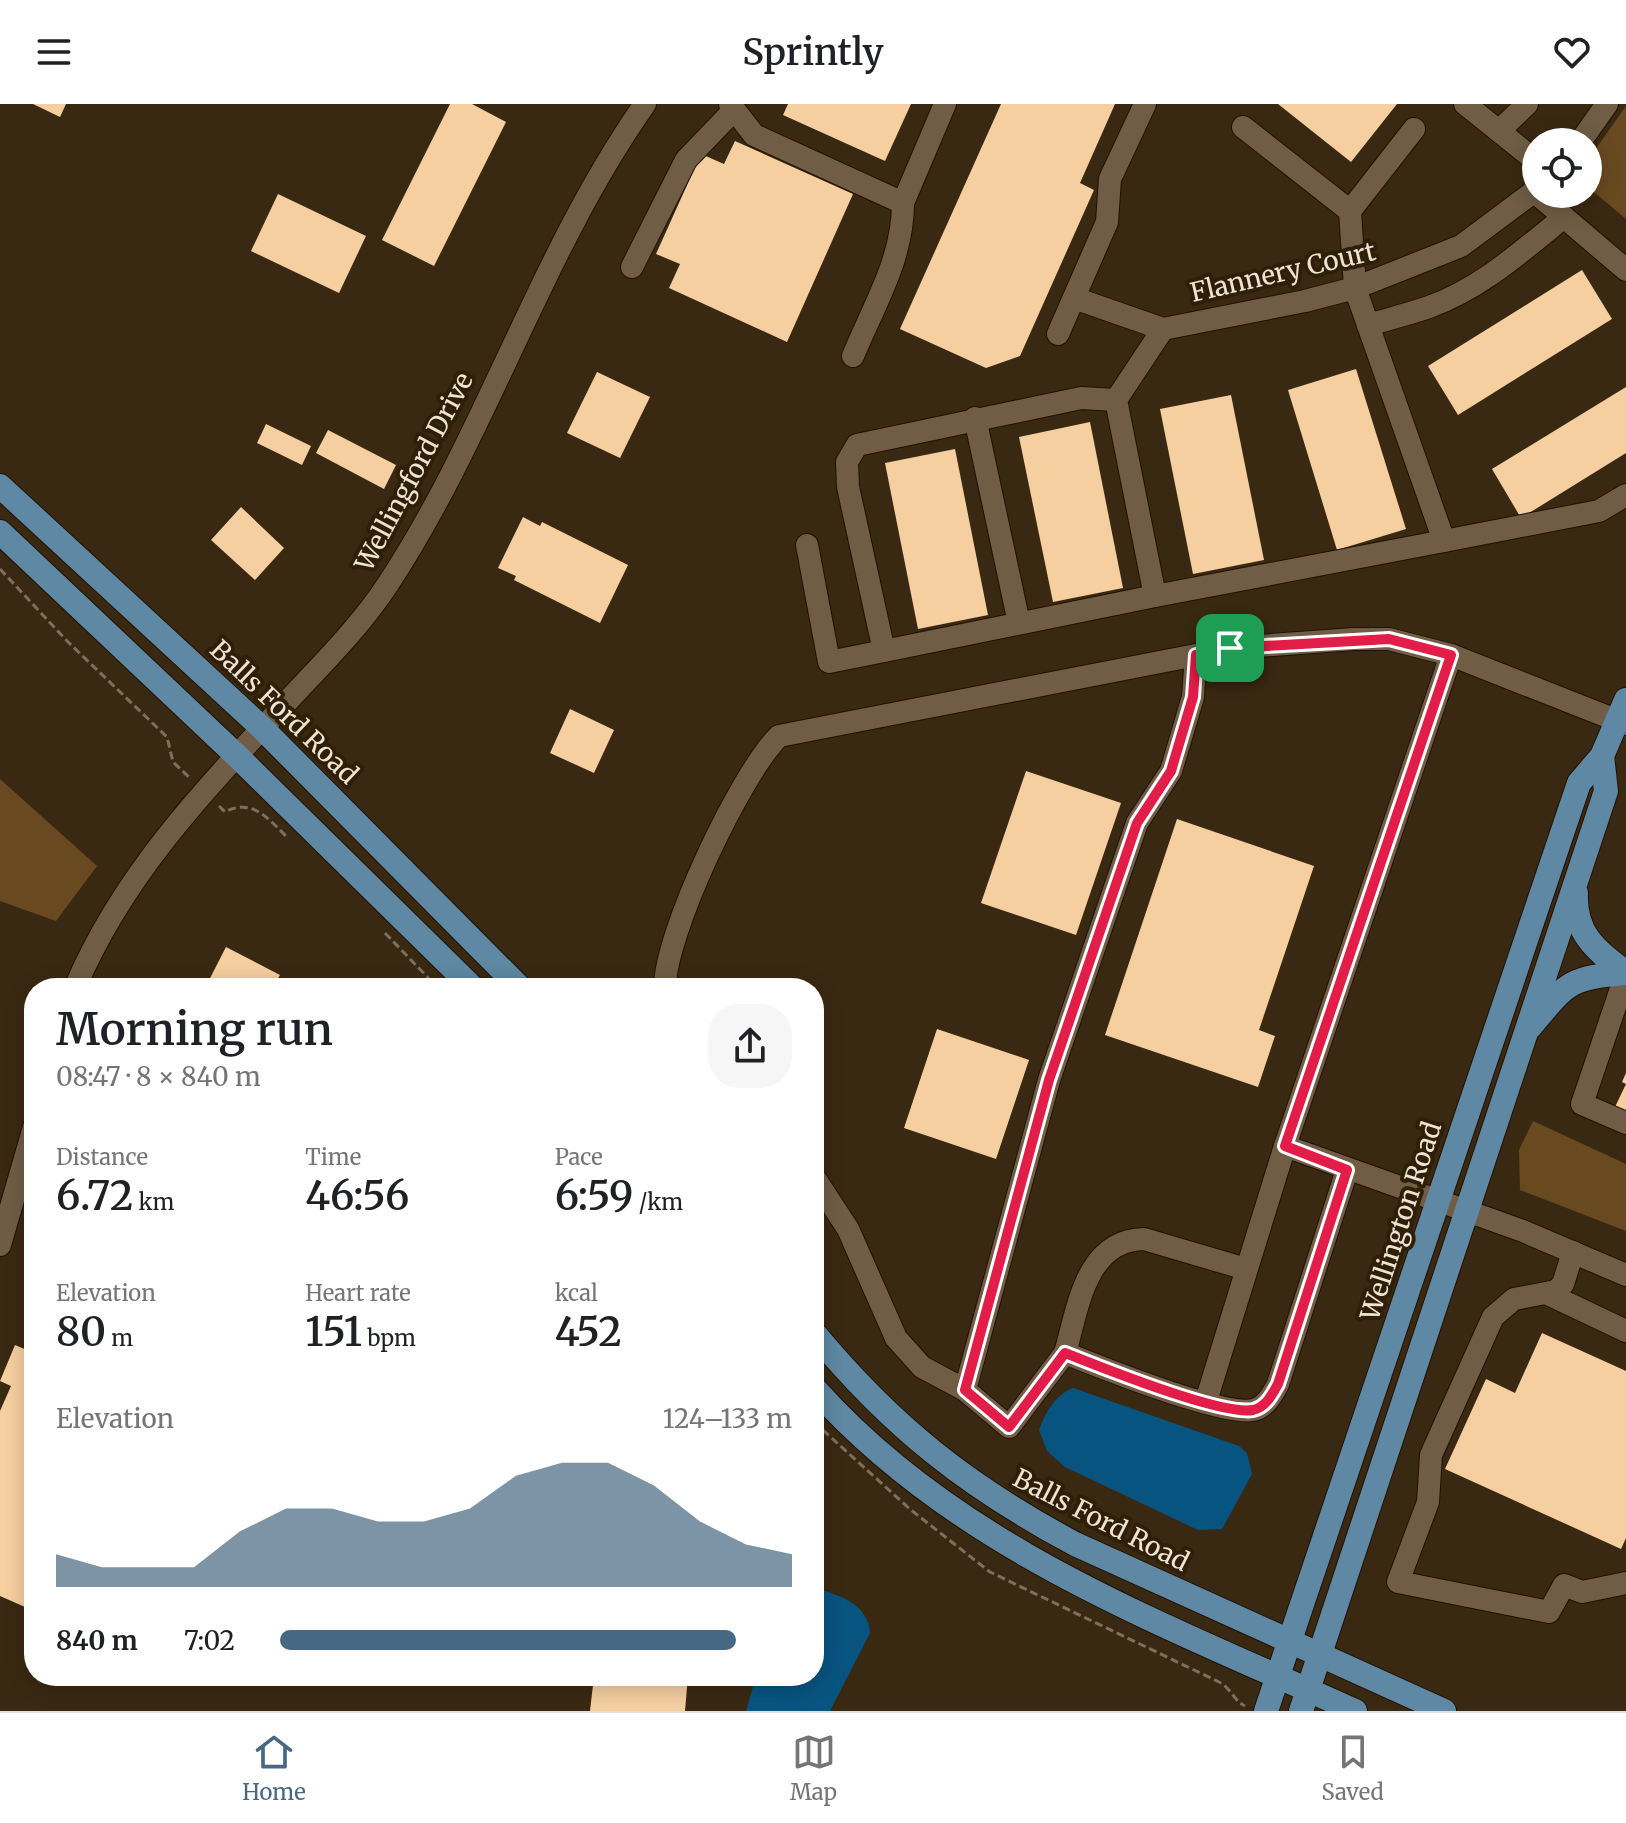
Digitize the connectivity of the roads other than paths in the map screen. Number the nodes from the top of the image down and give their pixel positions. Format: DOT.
graph roads {
  1 [pos="645,104"];
  2 [pos="945,104"];
  3 [pos="1145,104"];
  4 [pos="1465,104"];
  5 [pos="1527,104"];
  6 [pos="1607,104"];
  7 [pos="738,109"];
  8 [pos="1243,127"];
  9 [pos="1590,128"];
  10 [pos="1414,129"];
  11 [pos="1499,131"];
  12 [pos="1522,150"];
  13 [pos="1522,202"];
  14 [pos="903,203"];
  15 [pos="1554,208"];
  16 [pos="1350,211"];
  17 [pos="1564,217"];
  18 [pos="632,267"];
  19 [pos="1626,270"];
  20 [pos="1355,288"];
  21 [pos="1074,298"];
  22 [pos="1368,325"];
  23 [pos="1163,329"];
  24 [pos="1058,334"];
  25 [pos="853,356"];
  26 [pos="1116,400"];
  27 [pos="975,418"];
  28 [pos="0,486"];
  29 [pos="1626,495"];
  30 [pos="0,532"];
  31 [pos="1444,541"];
  32 [pos="807,545"];
  33 [pos="1155,596"];
  34 [pos="1019,623"];
  35 [pos="884,651"];
  36 [pos="1196,655"];
  37 [pos="1451,655"];
  38 [pos="1623,714"];
  39 [pos="262,728"];
  40 [pos="236,755"];
  41 [pos="1602,756"];
  42 [pos="1576,877"];
  43 [pos="1626,974"];
  44 [pos="80,978"];
  45 [pos="463,978"];
  46 [pos="510,978"];
  47 [pos="666,978"];
  48 [pos="1522,1037"];
  49 [pos="1626,1123"];
  50 [pos="1285,1146"];
  51 [pos="24,1162"];
  52 [pos="1347,1170"];
  53 [pos="824,1192"];
  54 [pos="1437,1201"];
  55 [pos="1465,1211"];
  56 [pos="0,1245"];
  57 [pos="1573,1252"];
  58 [pos="1246,1269"];
  59 [pos="1626,1275"];
  60 [pos="1548,1294"];
  61 [pos="1626,1331"];
  62 [pos="824,1344"];
  63 [pos="1065,1353"];
  64 [pos="965,1390"];
  65 [pos="824,1397"];
  66 [pos="1206,1401"];
  67 [pos="1626,1583"];
  68 [pos="1290,1641"];
  69 [pos="1319,1654"];
  70 [pos="1279,1675"];
  71 [pos="1304,1700"];
  72 [pos="1266,1711"];
  73 [pos="1355,1711"];
  74 [pos="1444,1711"];
  1 -- 39 [label="street, Wellingford Drive"];
  2 -- 14 [label="street"];
  3 -- 21 [label="street"];
  4 -- 11 [label="street"];
  5 -- 11 [label="street"];
  6 -- 9 [label="street"];
  7 -- 14 [label="street"];
  7 -- 18 [label="street"];
  8 -- 16 [label="street"];
  10 -- 16 [label="street"];
  11 -- 12 [label="street"];
  13 -- 20 [label="street, Flannery Court"];
  14 -- 25 [label="street"];
  15 -- 17 [label="street"];
  16 -- 20 [label="street"];
  17 -- 19 [label="street"];
  17 -- 22 [label="street"];
  20 -- 22 [label="street"];
  20 -- 23 [label="street, Flannery Court"];
  21 -- 23 [label="street"];
  21 -- 24 [label="street"];
  22 -- 31 [label="street"];
  23 -- 26 [label="street"];
  26 -- 27 [label="street"];
  26 -- 33 [label="street"];
  27 -- 34 [label="street"];
  27 -- 35 [label="street"];
  28 -- 39 [label="main road, Balls Ford Road"];
  29 -- 31 [label="street"];
  30 -- 40 [label="main road"];
  31 -- 33 [label="street"];
  32 -- 35 [label="street"];
  33 -- 34 [label="street"];
  34 -- 35 [label="street"];
  36 -- 37 [label="street"];
  36 -- 47 [label="street"];
  36 -- 64 [label="street"];
  37 -- 38 [label="street"];
  37 -- 50 [label="street"];
  38 -- 41 [label="main road, Wellington Road"];
  39 -- 40 [label="street, Wellingford Drive"];
  39 -- 46 [label="main road, Balls Ford Road"];
  40 -- 44 [label="street, Wellingford Drive"];
  40 -- 45 [label="main road"];
  41 -- 42 [label="main road, Wellington Road"];
  41 -- 54 [label="main road, Wellington Road"];
  42 -- 43 [label="main road"];
  42 -- 48 [label="main road, Wellington Road"];
  43 -- 48 [label="main road"];
  43 -- 49 [label="street"];
  48 -- 55 [label="main road, Wellington Road"];
  50 -- 52 [label="street"];
  50 -- 58 [label="street"];
  51 -- 56 [label="street"];
  52 -- 54 [label="street"];
  52 -- 66 [label="street"];
  53 -- 64 [label="street"];
  54 -- 55 [label="street"];
  54 -- 68 [label="main road, Wellington Road"];
  55 -- 57 [label="street"];
  55 -- 69 [label="main road, Wellington Road"];
  57 -- 59 [label="street"];
  57 -- 60 [label="street"];
  58 -- 63 [label="street"];
  58 -- 66 [label="street"];
  60 -- 61 [label="street"];
  60 -- 67 [label="street"];
  62 -- 68 [label="main road, Balls Ford Road"];
  63 -- 64 [label="street"];
  63 -- 66 [label="street"];
  65 -- 70 [label="main road"];
  68 -- 69 [label="main road, Balls Ford Road"];
  68 -- 70 [label="main road, Wellington Road"];
  69 -- 71 [label="main road, Wellington Road"];
  69 -- 74 [label="main road, Balls Ford Road"];
  70 -- 71 [label="main road"];
  70 -- 72 [label="main road, Wellington Road"];
  71 -- 73 [label="main road"];
}
